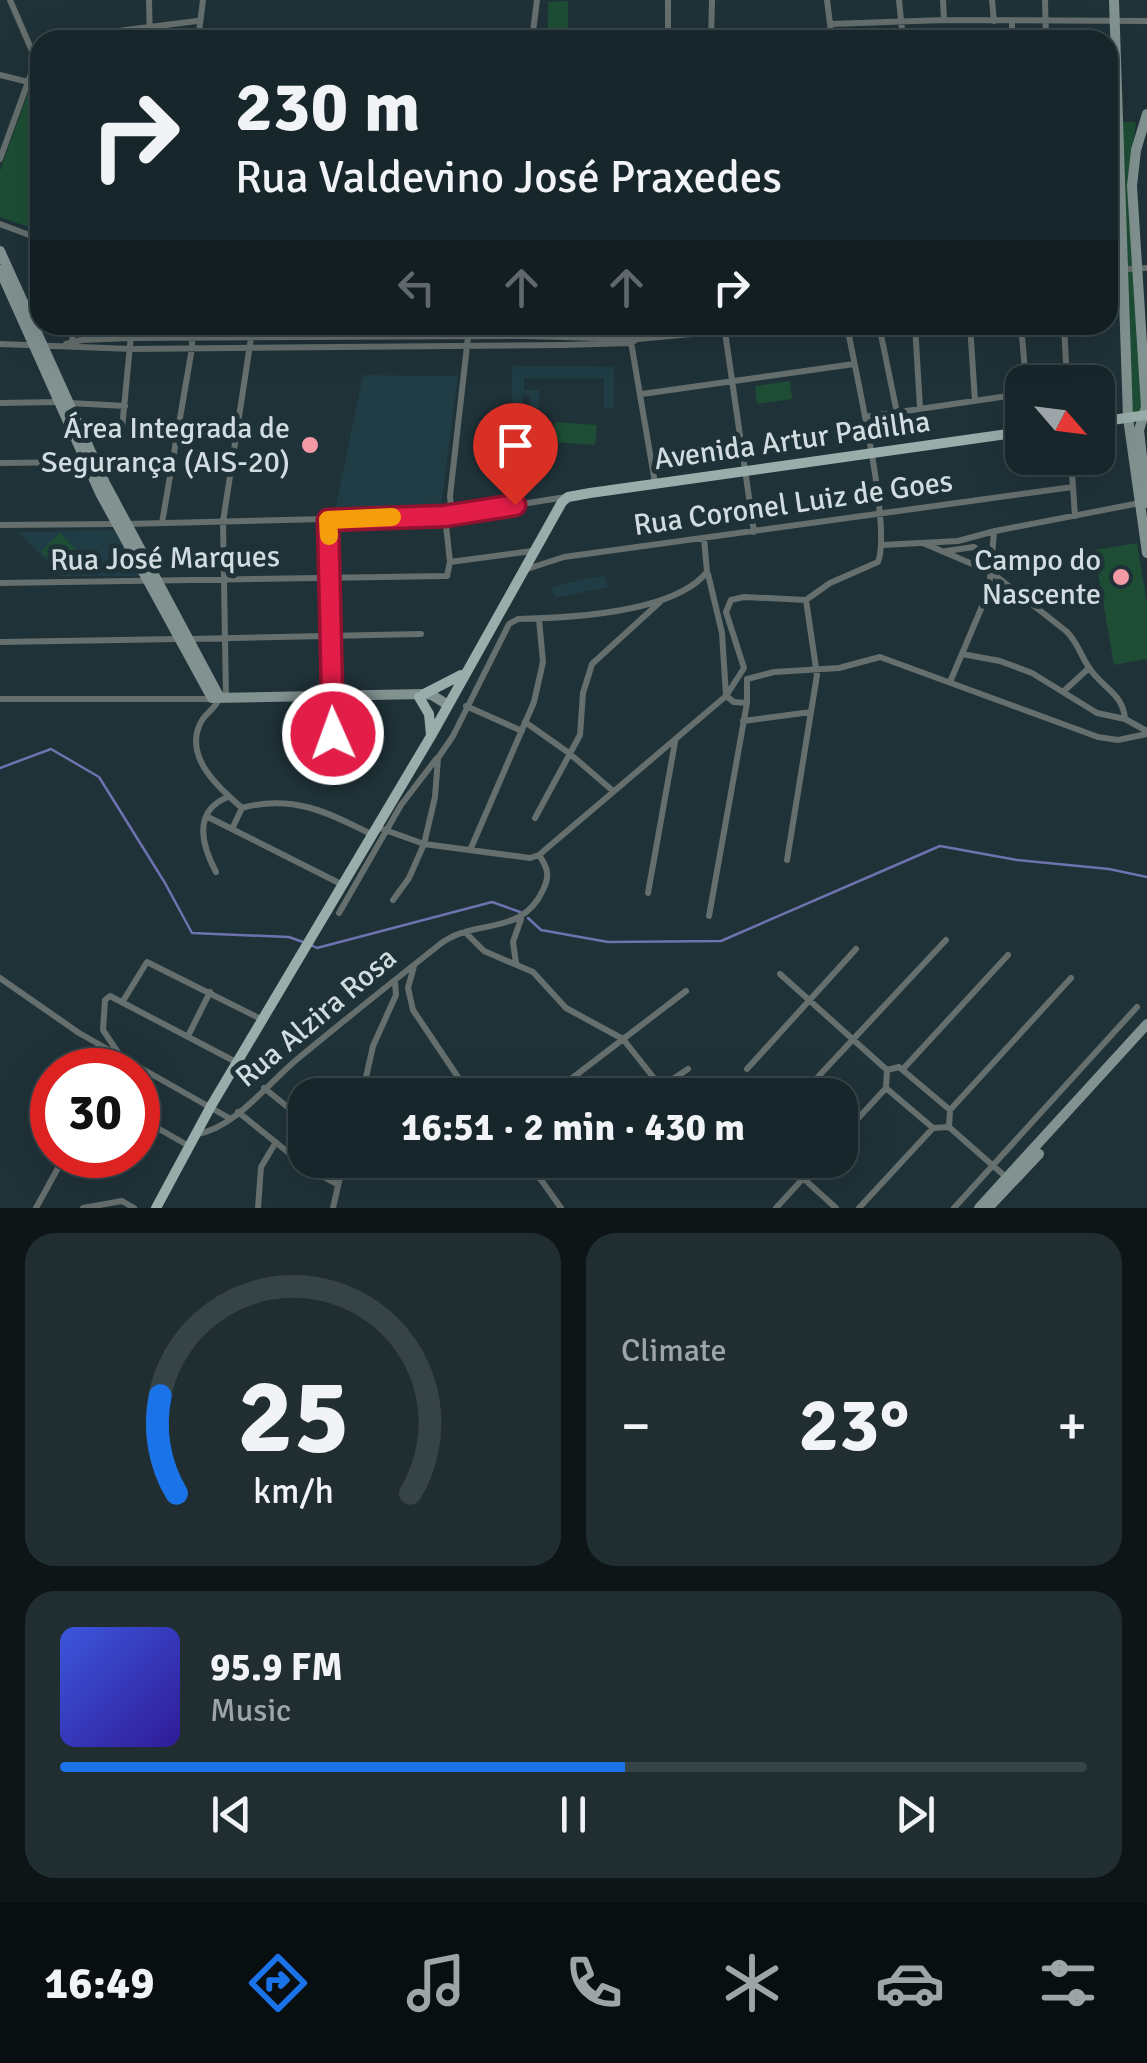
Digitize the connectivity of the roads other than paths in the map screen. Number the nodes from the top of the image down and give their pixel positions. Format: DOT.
graph roads {
  1 [pos="10,0"];
  2 [pos="149,0"];
  3 [pos="202,0"];
  4 [pos="536,0"];
  5 [pos="668,0"];
  6 [pos="712,0"];
  7 [pos="828,0"];
  8 [pos="899,0"];
  9 [pos="943,0"];
  10 [pos="992,0"];
  11 [pos="1045,0"];
  12 [pos="1114,0"];
  13 [pos="1044,19"];
  14 [pos="198,20"];
  15 [pos="944,20"];
  16 [pos="1114,20"];
  17 [pos="994,21"];
  18 [pos="1012,21"];
  19 [pos="1147,21"];
  20 [pos="902,22"];
  21 [pos="831,24"];
  22 [pos="150,26"];
  23 [pos="121,30"];
  24 [pos="150,30"];
  25 [pos="198,30"];
  26 [pos="533,30"];
  27 [pos="668,30"];
  28 [pos="710,30"];
  29 [pos="831,30"];
  30 [pos="902,30"];
  31 [pos="1012,30"];
  32 [pos="1045,30"];
  33 [pos="1114,30"];
  34 [pos="30,46"];
  35 [pos="0,74"];
  36 [pos="30,76"];
  37 [pos="28,81"];
  38 [pos="1147,114"];
  39 [pos="0,159"];
  40 [pos="1118,207"];
  41 [pos="0,224"];
  42 [pos="30,235"];
  43 [pos="0,251"];
  44 [pos="1142,268"];
  45 [pos="0,270"];
  46 [pos="1118,270"];
  47 [pos="1123,270"];
  48 [pos="3,282"];
  49 [pos="30,324"];
  50 [pos="30,329"];
  51 [pos="33,335"];
  52 [pos="35,335"];
  53 [pos="71,335"];
  54 [pos="669,335"];
  55 [pos="725,335"];
  56 [pos="848,335"];
  57 [pos="881,335"];
  58 [pos="916,335"];
  59 [pos="971,335"];
  60 [pos="1022,335"];
  61 [pos="1065,335"];
  62 [pos="468,336"];
  63 [pos="522,336"];
  64 [pos="132,338"];
  65 [pos="192,338"];
  66 [pos="251,338"];
  67 [pos="633,339"];
  68 [pos="38,343"];
  69 [pos="0,344"];
  70 [pos="70,344"];
  71 [pos="468,346"];
  72 [pos="192,348"];
  73 [pos="250,348"];
  74 [pos="132,349"];
  75 [pos="854,364"];
  76 [pos="1025,365"];
  77 [pos="1066,365"];
  78 [pos="731,381"];
  79 [pos="642,394"];
  80 [pos="1005,397"];
  81 [pos="975,401"];
  82 [pos="65,402"];
  83 [pos="0,404"];
  84 [pos="125,406"];
  85 [pos="920,409"];
  86 [pos="897,412"];
  87 [pos="1146,415"];
  88 [pos="865,417"];
  89 [pos="1128,418"];
  90 [pos="1115,420"];
  91 [pos="1005,434"];
  92 [pos="121,439"];
  93 [pos="871,454"];
  94 [pos="86,462"];
  95 [pos="0,463"];
  96 [pos="744,471"];
  97 [pos="1072,475"];
  98 [pos="655,484"];
  99 [pos="1073,487"];
  100 [pos="568,497"];
  101 [pos="1144,504"];
  102 [pos="457,514"];
  103 [pos="878,514"];
  104 [pos="445,516"];
  105 [pos="1075,517"];
  106 [pos="328,520"];
  107 [pos="223,522"];
  108 [pos="162,523"];
  109 [pos="0,524"];
  110 [pos="121,524"];
  111 [pos="995,531"];
  112 [pos="754,532"];
  113 [pos="704,538"];
  114 [pos="923,543"];
  115 [pos="882,545"];
  116 [pos="532,551"];
  117 [pos="942,552"];
  118 [pos="1147,553"];
  119 [pos="992,558"];
  120 [pos="450,562"];
  121 [pos="521,572"];
  122 [pos="708,572"];
  123 [pos="991,572"];
  124 [pos="224,579"];
  125 [pos="331,580"];
  126 [pos="153,581"];
  127 [pos="0,582"];
  128 [pos="662,600"];
  129 [pos="806,600"];
  130 [pos="539,618"];
  131 [pos="421,634"];
  132 [pos="330,637"];
  133 [pos="184,639"];
  134 [pos="226,639"];
  135 [pos="0,642"];
  136 [pos="962,654"];
  137 [pos="744,668"];
  138 [pos="1089,668"];
  139 [pos="817,669"];
  140 [pos="466,672"];
  141 [pos="747,679"];
  142 [pos="950,682"];
  143 [pos="1064,691"];
  144 [pos="331,695"];
  145 [pos="419,695"];
  146 [pos="726,696"];
  147 [pos="0,699"];
  148 [pos="219,699"];
  149 [pos="746,703"];
  150 [pos="448,705"];
  151 [pos="466,706"];
  152 [pos="811,712"];
  153 [pos="1126,719"];
  154 [pos="742,721"];
  155 [pos="525,722"];
  156 [pos="522,731"];
  157 [pos="1147,732"];
  158 [pos="333,734"];
  159 [pos="431,736"];
  160 [pos="674,742"];
  161 [pos="569,753"];
  162 [pos="438,758"];
  163 [pos="656,758"];
  164 [pos="670,764"];
  165 [pos="613,791"];
  166 [pos="229,797"];
  167 [pos="242,808"];
  168 [pos="208,817"];
  169 [pos="535,818"];
  170 [pos="232,828"];
  171 [pos="378,830"];
  172 [pos="424,844"];
  173 [pos="471,848"];
  174 [pos="539,855"];
  175 [pos="787,860"];
  176 [pos="216,872"];
  177 [pos="342,884"];
  178 [pos="648,893"];
  179 [pos="393,900"];
  180 [pos="339,913"];
  181 [pos="709,916"];
  182 [pos="522,918"];
  183 [pos="464,931"];
  184 [pos="946,940"];
  185 [pos="856,949"];
  186 [pos="1008,955"];
  187 [pos="516,962"];
  188 [pos="414,965"];
  189 [pos="780,974"];
  190 [pos="0,978"];
  191 [pos="1071,978"];
  192 [pos="394,981"];
  193 [pos="210,992"];
  194 [pos="686,992"];
  195 [pos="123,1001"];
  196 [pos="810,1001"];
  197 [pos="1137,1006"];
  198 [pos="261,1019"];
  199 [pos="1147,1024"];
  200 [pos="1147,1035"];
  201 [pos="188,1036"];
  202 [pos="623,1040"];
  203 [pos="853,1040"];
  204 [pos="105,1048"];
  205 [pos="115,1048"];
  206 [pos="236,1062"];
  207 [pos="904,1068"];
  208 [pos="747,1069"];
  209 [pos="688,1070"];
  210 [pos="887,1070"];
  211 [pos="365,1078"];
  212 [pos="459,1078"];
  213 [pos="573,1078"];
  214 [pos="654,1078"];
  215 [pos="674,1078"];
  216 [pos="817,1078"];
  217 [pos="160,1081"];
  218 [pos="264,1088"];
  219 [pos="886,1088"];
  220 [pos="210,1106"];
  221 [pos="288,1108"];
  222 [pos="950,1110"];
  223 [pos="238,1112"];
  224 [pos="229,1118"];
  225 [pos="858,1118"];
  226 [pos="950,1126"];
  227 [pos="933,1128"];
  228 [pos="160,1130"];
  229 [pos="196,1134"];
  230 [pos="276,1142"];
  231 [pos="189,1146"];
  232 [pos="288,1152"];
  233 [pos="993,1166"];
  234 [pos="52,1178"];
  235 [pos="326,1178"];
  236 [pos="340,1178"];
  237 [pos="540,1178"];
  238 [pos="803,1178"];
  239 [pos="1007,1178"];
  240 [pos="338,1184"];
  241 [pos="36,1208"];
  242 [pos="84,1208"];
  243 [pos="134,1208"];
  244 [pos="157,1208"];
  245 [pos="258,1208"];
  246 [pos="333,1208"];
  247 [pos="561,1208"];
  248 [pos="776,1208"];
  249 [pos="836,1208"];
  250 [pos="859,1208"];
  251 [pos="954,1208"];
  252 [pos="979,1208"];
  253 [pos="989,1208"];
  1 -- 34 [label="street"];
  2 -- 22 [label="street"];
  3 -- 14 [label="street"];
  4 -- 26 [label="street"];
  5 -- 27 [label="street"];
  6 -- 28 [label="street"];
  7 -- 21 [label="street"];
  8 -- 20 [label="street"];
  9 -- 15 [label="street"];
  10 -- 17 [label="street"];
  11 -- 13 [label="street"];
  12 -- 16 [label="street"];
  13 -- 16 [label="street"];
  13 -- 18 [label="street"];
  13 -- 32 [label="street"];
  14 -- 22 [label="street"];
  14 -- 25 [label="street"];
  15 -- 17 [label="street"];
  15 -- 20 [label="street"];
  16 -- 19 [label="street"];
  16 -- 33 [label="street"];
  17 -- 18 [label="street"];
  18 -- 31 [label="street"];
  20 -- 21 [label="street"];
  20 -- 30 [label="street"];
  21 -- 29 [label="street"];
  22 -- 23 [label="street"];
  22 -- 24 [label="street"];
  35 -- 37 [label="street"];
  36 -- 37 [label="street"];
  37 -- 39 [label="street"];
  38 -- 44 [label="street"];
  40 -- 47 [label="street"];
  41 -- 42 [label="street"];
  43 -- 49 [label="street"];
  44 -- 47 [label="street"];
  44 -- 87 [label="street"];
  45 -- 48 [label="street"];
  46 -- 47 [label="street"];
  47 -- 89 [label="street"];
  48 -- 50 [label="street"];
  51 -- 68 [label="street"];
  52 -- 68 [label="street"];
  53 -- 70 [label="street"];
  54 -- 67 [label="street"];
  55 -- 78 [label="street"];
  56 -- 75 [label="street"];
  57 -- 86 [label="street"];
  58 -- 85 [label="street"];
  59 -- 81 [label="street"];
  60 -- 76 [label="street"];
  61 -- 77 [label="street"];
  62 -- 63 [label="street"];
  62 -- 66 [label="street"];
  62 -- 71 [label="street"];
  63 -- 67 [label="street"];
  64 -- 65 [label="street"];
  64 -- 70 [label="street"];
  64 -- 74 [label="street"];
  65 -- 66 [label="street"];
  65 -- 72 [label="street"];
  66 -- 73 [label="street"];
  67 -- 71 [label="street"];
  67 -- 79 [label="street"];
  68 -- 69 [label="street"];
  68 -- 70 [label="street"];
  68 -- 82 [label="street"];
  70 -- 74 [label="street"];
  71 -- 73 [label="street"];
  71 -- 102 [label="street"];
  72 -- 73 [label="street"];
  72 -- 74 [label="street"];
  72 -- 108 [label="street"];
  73 -- 107 [label="street"];
  74 -- 84 [label="street"];
  75 -- 78 [label="street"];
  75 -- 88 [label="street"];
  78 -- 79 [label="street"];
  78 -- 96 [label="street"];
  79 -- 98 [label="street"];
  80 -- 81 [label="street"];
  81 -- 85 [label="street"];
  82 -- 83 [label="street"];
  82 -- 84 [label="street"];
  82 -- 94 [label="street"];
  82 -- 110 [label="street"];
  84 -- 92 [label="street"];
  85 -- 86 [label="street"];
  86 -- 88 [label="street"];
  87 -- 89 [label="main road"];
  87 -- 101 [label="street"];
  88 -- 93 [label="street"];
  89 -- 90 [label="main road"];
  89 -- 101 [label="street"];
  91 -- 93 [label="main road, Avenida Artur Padilha"];
  93 -- 96 [label="main road, Avenida Artur Padilha"];
  93 -- 103 [label="street"];
  94 -- 95 [label="street"];
  94 -- 110 [label="street"];
  96 -- 98 [label="main road, Avenida Artur Padilha"];
  96 -- 112 [label="street"];
  97 -- 99 [label="street"];
  98 -- 100 [label="main road, Avenida Artur Padilha"];
  99 -- 103 [label="street, Rua Coronel Luiz de Goes"];
  99 -- 105 [label="street"];
  100 -- 102 [label="street"];
  100 -- 116 [label="main road"];
  101 -- 105 [label="street"];
  101 -- 118 [label="street"];
  102 -- 104 [label="street"];
  103 -- 112 [label="street, Rua Coronel Luiz de Goes"];
  103 -- 115 [label="street"];
  104 -- 106 [label="street"];
  104 -- 120 [label="street"];
  105 -- 111 [label="street"];
  106 -- 107 [label="street"];
  106 -- 125 [label="street"];
  107 -- 108 [label="street"];
  107 -- 124 [label="street"];
  108 -- 110 [label="street"];
  109 -- 110 [label="street"];
  110 -- 126 [label="street"];
  111 -- 114 [label="street"];
  111 -- 119 [label="street"];
  112 -- 113 [label="street, Rua Coronel Luiz de Goes"];
  113 -- 121 [label="street, Rua Coronel Luiz de Goes"];
  113 -- 122 [label="street"];
  114 -- 115 [label="street"];
  114 -- 117 [label="street"];
  115 -- 129 [label="street"];
  116 -- 120 [label="street"];
  116 -- 121 [label="main road"];
  117 -- 119 [label="street"];
  117 -- 123 [label="street"];
  119 -- 123 [label="street"];
  120 -- 125 [label="street, Rua José Marques"];
  121 -- 140 [label="main road"];
  122 -- 128 [label="street"];
  122 -- 146 [label="street"];
  123 -- 136 [label="street"];
  123 -- 138 [label="street"];
  124 -- 125 [label="street, Rua José Marques"];
  124 -- 126 [label="street, Rua José Marques"];
  124 -- 134 [label="street"];
  125 -- 132 [label="street"];
  126 -- 127 [label="street, Rua José Marques"];
  126 -- 133 [label="street"];
  128 -- 130 [label="street"];
  128 -- 161 [label="street"];
  129 -- 137 [label="street"];
  129 -- 139 [label="street"];
  130 -- 151 [label="street"];
  130 -- 155 [label="street"];
  131 -- 132 [label="street"];
  132 -- 134 [label="street"];
  132 -- 144 [label="street"];
  133 -- 134 [label="street"];
  133 -- 135 [label="street"];
  133 -- 148 [label="street"];
  134 -- 148 [label="street"];
  136 -- 142 [label="street"];
  136 -- 143 [label="street"];
  137 -- 141 [label="street"];
  137 -- 146 [label="street"];
  138 -- 143 [label="street"];
  138 -- 153 [label="street"];
  139 -- 141 [label="street"];
  139 -- 142 [label="street"];
  139 -- 152 [label="street"];
  140 -- 145 [label="main road"];
  140 -- 150 [label="main road"];
  141 -- 149 [label="street"];
  142 -- 157 [label="street"];
  143 -- 153 [label="street"];
  144 -- 145 [label="street"];
  144 -- 148 [label="street"];
  144 -- 158 [label="street"];
  145 -- 150 [label="street"];
  145 -- 159 [label="main road"];
  146 -- 149 [label="street"];
  146 -- 160 [label="street"];
  147 -- 148 [label="street"];
  148 -- 166 [label="street"];
  149 -- 154 [label="street"];
  150 -- 159 [label="main road"];
  151 -- 156 [label="street"];
  151 -- 162 [label="street"];
  152 -- 154 [label="street"];
  152 -- 175 [label="street"];
  153 -- 157 [label="street"];
  154 -- 181 [label="street"];
  155 -- 156 [label="street"];
  155 -- 161 [label="street"];
  156 -- 173 [label="street"];
  159 -- 171 [label="main road"];
  160 -- 163 [label="street"];
  160 -- 164 [label="street"];
  161 -- 165 [label="street"];
  161 -- 169 [label="street"];
  162 -- 171 [label="street"];
  162 -- 172 [label="street"];
  163 -- 164 [label="street"];
  163 -- 165 [label="street"];
  164 -- 178 [label="street"];
  165 -- 174 [label="street"];
  166 -- 167 [label="street"];
  166 -- 168 [label="street"];
  167 -- 170 [label="street"];
  167 -- 171 [label="street"];
  168 -- 170 [label="street"];
  168 -- 176 [label="street"];
  170 -- 177 [label="street"];
  171 -- 172 [label="street"];
  171 -- 177 [label="main road"];
  171 -- 180 [label="street"];
  172 -- 173 [label="street"];
  172 -- 179 [label="street"];
  173 -- 174 [label="street"];
  174 -- 182 [label="street"];
  177 -- 198 [label="main road"];
  182 -- 183 [label="street"];
  182 -- 187 [label="street"];
  183 -- 187 [label="street"];
  183 -- 188 [label="street, Rua Alzira Rosa"];
  184 -- 203 [label="street"];
  185 -- 196 [label="street"];
  186 -- 207 [label="street"];
  187 -- 202 [label="street"];
  188 -- 192 [label="street, Rua Alzira Rosa"];
  188 -- 212 [label="street"];
  189 -- 196 [label="street"];
  190 -- 204 [label="street"];
  191 -- 222 [label="street"];
  192 -- 211 [label="street"];
  192 -- 218 [label="street, Rua Alzira Rosa"];
  193 -- 195 [label="street"];
  193 -- 198 [label="street"];
  193 -- 201 [label="street"];
  194 -- 202 [label="street"];
  195 -- 201 [label="street"];
  195 -- 205 [label="street"];
  196 -- 203 [label="street"];
  196 -- 208 [label="street"];
  197 -- 233 [label="street"];
  198 -- 206 [label="main road"];
  199 -- 239 [label="street"];
  200 -- 253 [label="street"];
  201 -- 206 [label="street"];
  202 -- 213 [label="street"];
  202 -- 214 [label="street"];
  203 -- 210 [label="street"];
  203 -- 216 [label="street"];
  206 -- 220 [label="main road"];
  207 -- 210 [label="street"];
  207 -- 222 [label="street"];
  209 -- 215 [label="street"];
  210 -- 219 [label="street"];
  217 -- 220 [label="street"];
  218 -- 221 [label="street"];
  218 -- 223 [label="street, Rua Alzira Rosa"];
  219 -- 225 [label="street"];
  219 -- 227 [label="street"];
  220 -- 224 [label="street"];
  220 -- 229 [label="main road"];
  222 -- 226 [label="street"];
  223 -- 224 [label="street, Rua Alzira Rosa"];
  223 -- 230 [label="street"];
  224 -- 229 [label="street, Rua Alzira Rosa"];
  226 -- 227 [label="street"];
  226 -- 233 [label="street"];
  227 -- 250 [label="street"];
  228 -- 231 [label="street"];
  229 -- 231 [label="main road"];
  230 -- 232 [label="street"];
  230 -- 245 [label="street"];
  231 -- 244 [label="main road"];
  233 -- 239 [label="street"];
  233 -- 251 [label="street"];
  234 -- 241 [label="street"];
  235 -- 240 [label="street"];
  236 -- 240 [label="street"];
  237 -- 247 [label="street"];
  238 -- 248 [label="street"];
  238 -- 249 [label="street"];
  239 -- 252 [label="street"];
  240 -- 246 [label="street"];
  242 -- 243 [label="street"];
}
